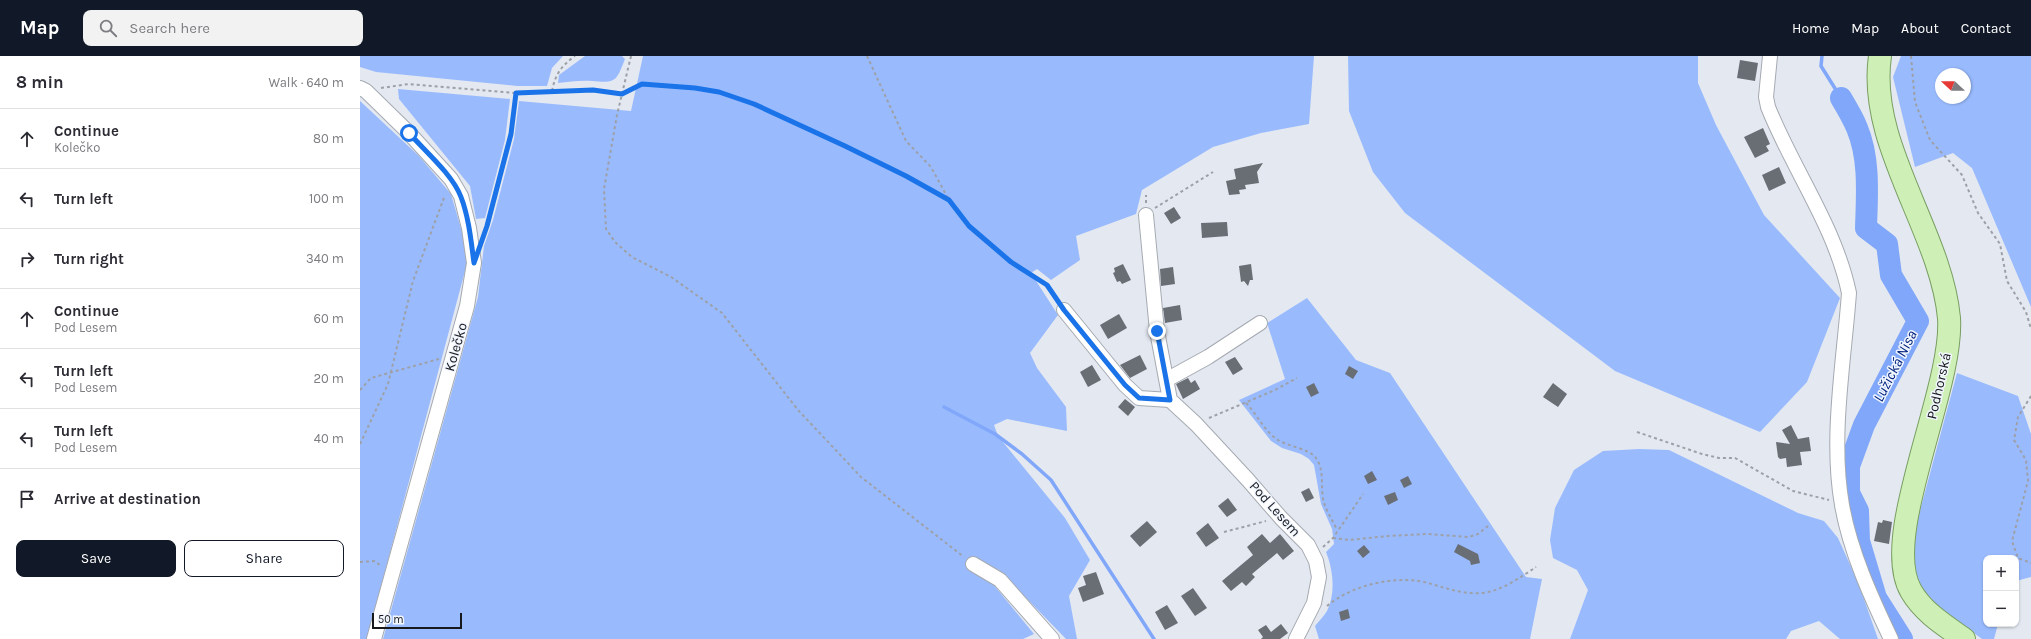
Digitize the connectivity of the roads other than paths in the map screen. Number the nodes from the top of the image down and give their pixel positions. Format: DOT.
graph roads {
  1 [pos="1770,56"];
  2 [pos="1880,56"];
  3 [pos="363,90"];
  4 [pos="1146,215"];
  5 [pos="1064,310"];
  6 [pos="1260,324"];
  7 [pos="1168,379"];
  8 [pos="1170,400"];
  9 [pos="973,564"];
  10 [pos="374,639"];
  11 [pos="1052,639"];
  12 [pos="1296,639"];
  13 [pos="1891,639"];
  14 [pos="1964,639"];
  1 -- 13 [label="street"];
  2 -- 14 [label="main road, Podhorská"];
  3 -- 10 [label="street, Kolečko"];
  4 -- 7 [label="street"];
  5 -- 8 [label="street"];
  6 -- 7 [label="street"];
  7 -- 8 [label="street"];
  8 -- 12 [label="street, Pod Lesem"];
  9 -- 11 [label="street"];
}
